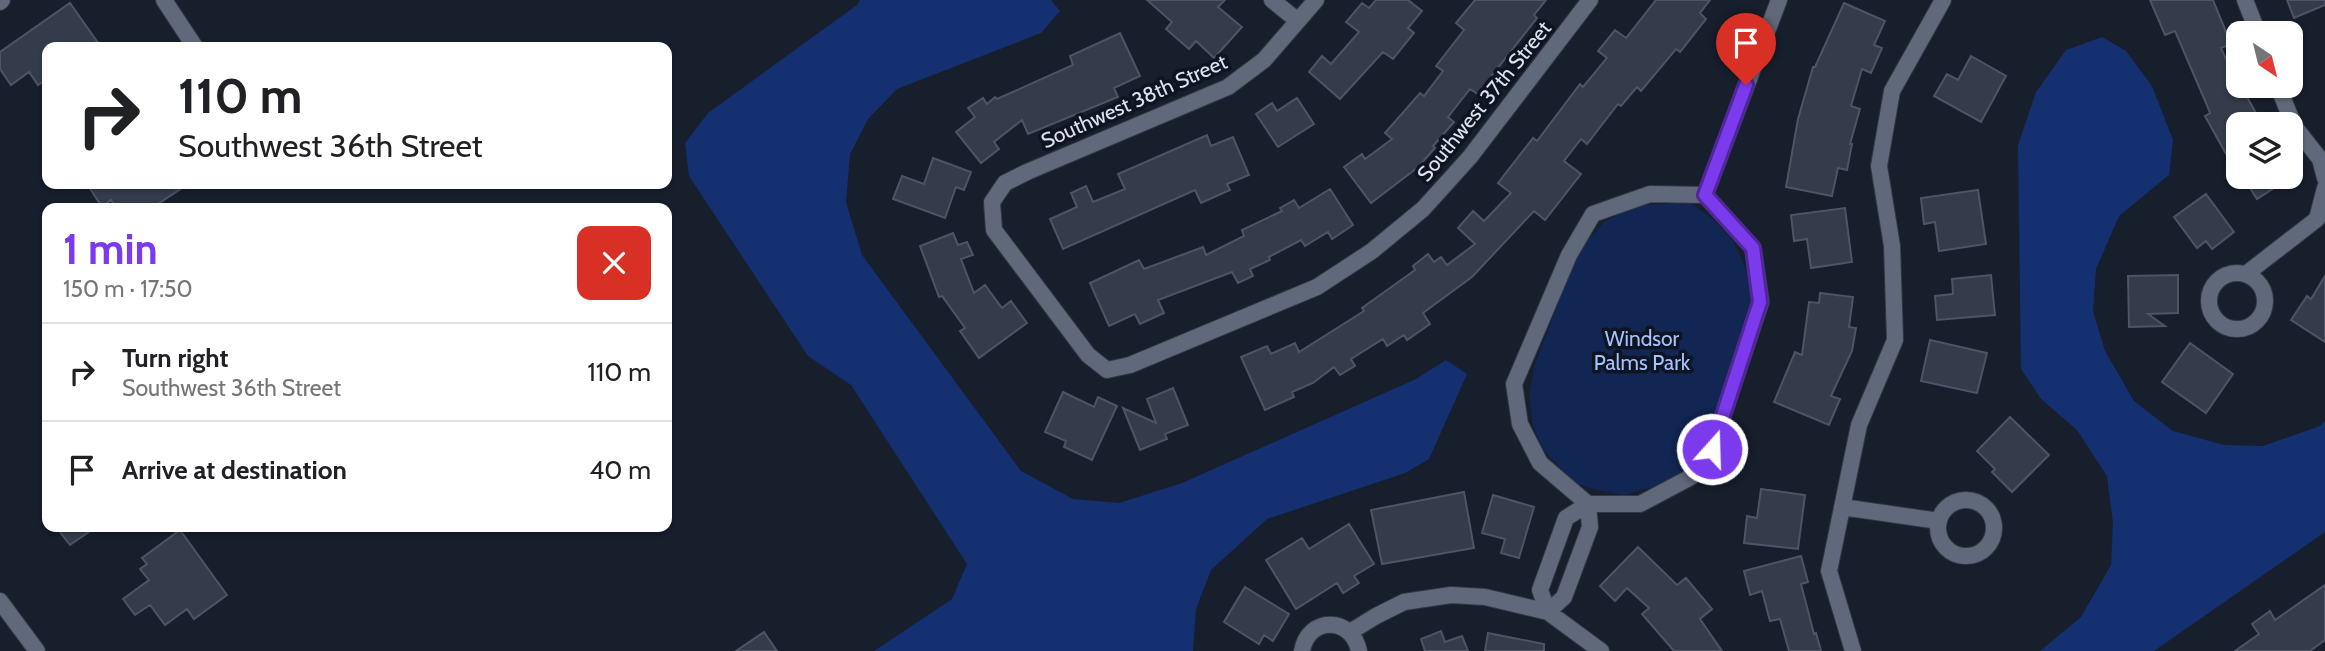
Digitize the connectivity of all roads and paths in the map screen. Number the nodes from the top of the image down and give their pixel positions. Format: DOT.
graph roads {
  1 [pos="164,0"];
  2 [pos="1272,0"];
  3 [pos="1316,0"];
  4 [pos="1590,0"];
  5 [pos="1779,0"];
  6 [pos="2245,0"];
  7 [pos="1939,2"];
  8 [pos="1298,21"];
  9 [pos="2253,21"];
  10 [pos="192,42"];
  11 [pos="2283,98"];
  12 [pos="2325,178"];
  13 [pos="2325,188"];
  14 [pos="1705,195"];
  15 [pos="992,202"];
  16 [pos="2246,274"];
  17 [pos="1588,504"];
  18 [pos="1842,507"];
  19 [pos="1940,522"];
  20 [pos="0,601"];
  21 [pos="1548,612"];
  22 [pos="1350,632"];
  23 [pos="37,651"];
  24 [pos="1302,651"];
  25 [pos="1359,651"];
  26 [pos="1601,651"];
  27 [pos="1853,651"];
  1 -- 10 [label="street"];
  2 -- 8 [label="street"];
  3 -- 8 [label="street, Southwest 38th Street"];
  4 -- 15 [label="street, Southwest 37th Street"];
  5 -- 14 [label="street"];
  6 -- 9 [label="street"];
  7 -- 18 [label="street"];
  8 -- 15 [label="street, Southwest 38th Street"];
  11 -- 12 [label="street"];
  13 -- 16 [label="street"];
  14 -- 17 [label="street"];
  14 -- 17 [label="street"];
  17 -- 21 [label="street"];
  17 -- 21 [label="street"];
  18 -- 19 [label="street"];
  18 -- 27 [label="street"];
  20 -- 23 [label="street"];
  21 -- 22 [label="street"];
  21 -- 26 [label="street"];
  22 -- 24 [label="street"];
  22 -- 25 [label="street"];
}
